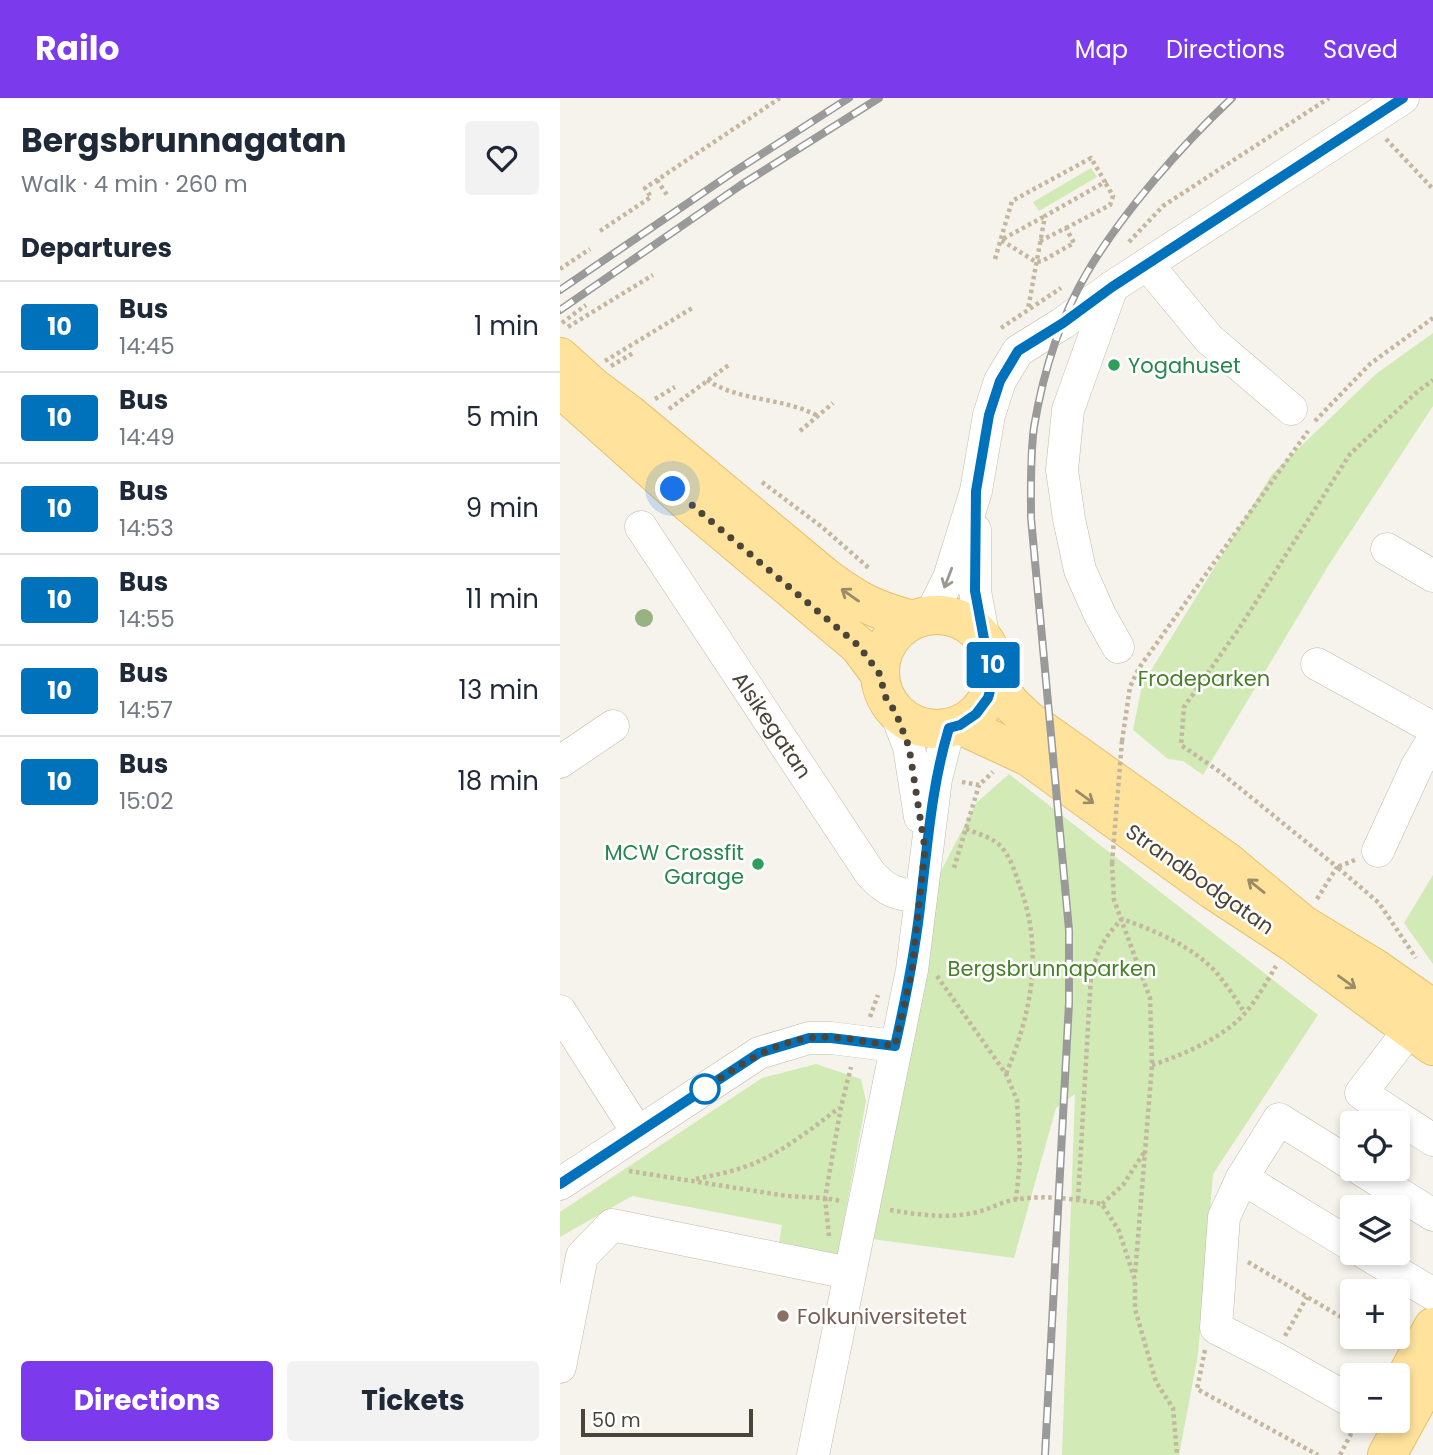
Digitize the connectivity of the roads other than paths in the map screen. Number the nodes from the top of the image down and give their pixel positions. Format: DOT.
graph roads {
  1 [pos="1403,98"];
  2 [pos="1147,264"];
  3 [pos="1112,287"];
  4 [pos="563,336"];
  5 [pos="560,388"];
  6 [pos="1291,409"];
  7 [pos="976,491"];
  8 [pos="641,527"];
  9 [pos="1388,549"];
  10 [pos="1433,576"];
  11 [pos="921,618"];
  12 [pos="984,639"];
  13 [pos="1118,647"];
  14 [pos="1317,664"];
  15 [pos="879,673"];
  16 [pos="993,680"];
  17 [pos="896,713"];
  18 [pos="613,726"];
  19 [pos="955,727"];
  20 [pos="1431,748"];
  21 [pos="560,762"];
  22 [pos="925,849"];
  23 [pos="1378,851"];
  24 [pos="921,897"];
  25 [pos="560,1010"];
  26 [pos="1426,1028"];
  27 [pos="895,1046"];
  28 [pos="638,1133"];
  29 [pos="1433,1140"];
  30 [pos="1340,1157"];
  31 [pos="1242,1178"];
  32 [pos="1379,1181"];
  33 [pos="560,1184"];
  34 [pos="1433,1214"];
  35 [pos="1340,1238"];
  36 [pos="1385,1265"];
  37 [pos="849,1273"];
  38 [pos="1433,1294"];
  39 [pos="1433,1327"];
  40 [pos="560,1367"];
  41 [pos="1410,1370"];
  42 [pos="1433,1371"];
  43 [pos="1340,1395"];
  44 [pos="1377,1433"];
  45 [pos="813,1455"];
  46 [pos="1366,1455"];
  47 [pos="1387,1455"];
  1 -- 2 [label="street"];
  2 -- 3 [label="street"];
  2 -- 6 [label="street"];
  3 -- 7 [label="street"];
  3 -- 13 [label="street"];
  11 -- 4 [label="main road, one-way"];
  5 -- 15 [label="main road"];
  7 -- 11 [label="street, one-way"];
  7 -- 12 [label="street"];
  8 -- 24 [label="street, Alsikegatan"];
  9 -- 10 [label="street"];
  11 -- 12 [label="main road"];
  11 -- 15 [label="main road"];
  12 -- 16 [label="main road"];
  14 -- 20 [label="street"];
  15 -- 17 [label="main road"];
  16 -- 19 [label="main road"];
  26 -- 16 [label="main road, Strandbodgatan, one-way"];
  17 -- 19 [label="main road"];
  17 -- 22 [label="street"];
  18 -- 21 [label="street"];
  19 -- 22 [label="street"];
  19 -- 26 [label="main road, Strandbodgatan, one-way"];
  20 -- 23 [label="street"];
  22 -- 24 [label="street"];
  24 -- 27 [label="street"];
  25 -- 28 [label="street"];
  26 -- 29 [label="street"];
  27 -- 28 [label="street"];
  27 -- 37 [label="street"];
  28 -- 33 [label="street"];
  30 -- 31 [label="street"];
  31 -- 35 [label="street"];
  31 -- 43 [label="street"];
  32 -- 34 [label="street"];
  36 -- 38 [label="street"];
  37 -- 40 [label="street"];
  37 -- 45 [label="street"];
  39 -- 41 [label="main road"];
  42 -- 47 [label="main road"];
  44 -- 46 [label="main road"];
}
